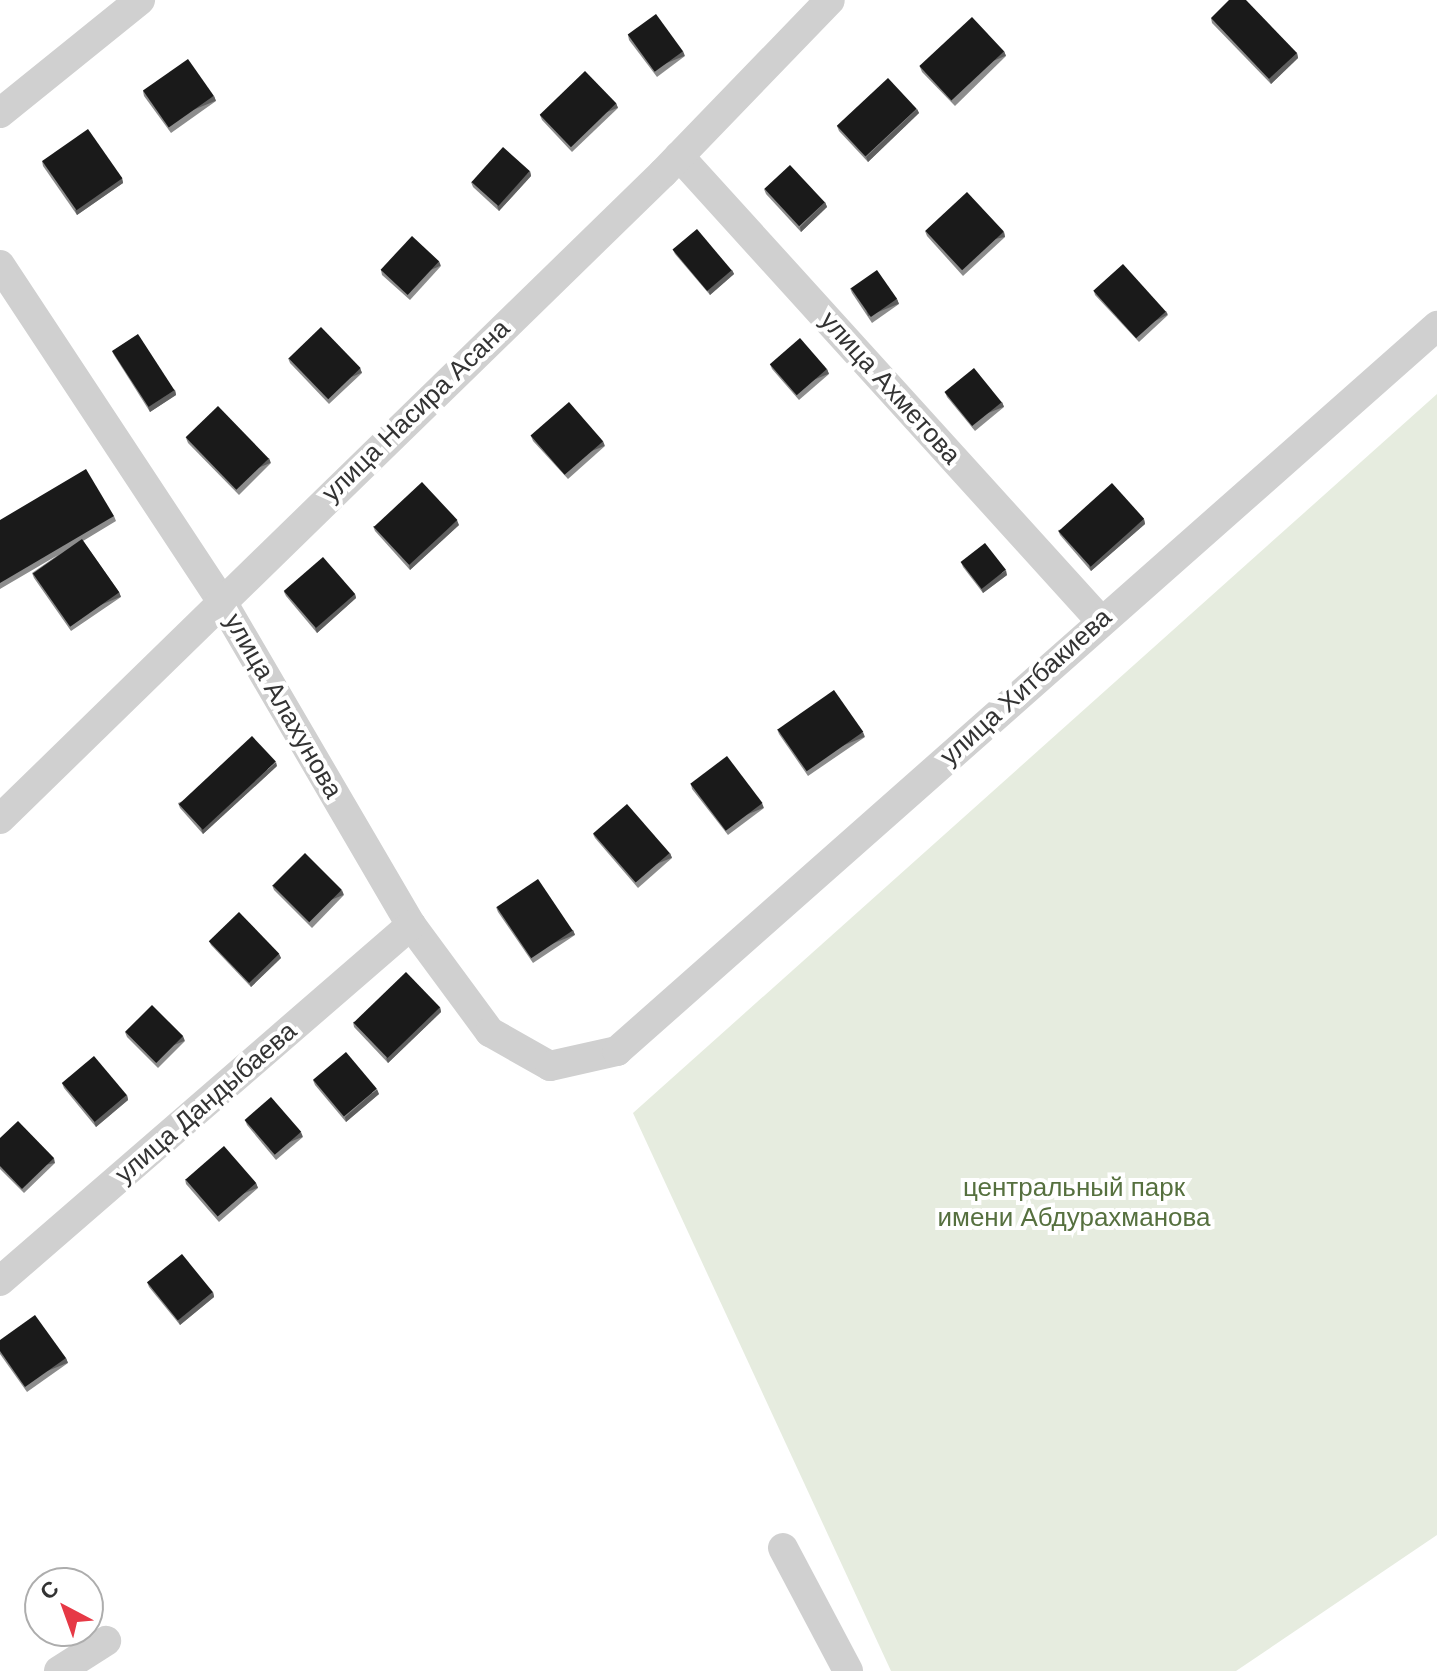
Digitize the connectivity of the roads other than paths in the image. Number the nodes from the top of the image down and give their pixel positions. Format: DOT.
graph roads {
  1 [pos="140,0"];
  2 [pos="830,0"];
  3 [pos="0,113"];
  4 [pos="679,156"];
  5 [pos="0,265"];
  6 [pos="1437,326"];
  7 [pos="221,600"];
  8 [pos="1101,621"];
  9 [pos="0,819"];
  10 [pos="411,925"];
  11 [pos="617,1051"];
  12 [pos="0,1281"];
  13 [pos="783,1548"];
  14 [pos="106,1641"];
  15 [pos="59,1671"];
  16 [pos="848,1671"];
  1 -- 3 [label="street"];
  2 -- 4 [label="street, улица Насира Асана"];
  4 -- 7 [label="street, улица Насира Асана"];
  4 -- 8 [label="street, улица Ахметова"];
  5 -- 7 [label="street, улица Алахунова"];
  6 -- 8 [label="street, улица Хитбакиева"];
  7 -- 9 [label="street, улица Насира Асана"];
  7 -- 10 [label="street, улица Алахунова"];
  8 -- 11 [label="street, улица Хитбакиева"];
  10 -- 11 [label="street, улица Алахунова"];
  10 -- 12 [label="street, улица Дандыбаева"];
  13 -- 16 [label="street"];
  14 -- 15 [label="street"];
}
